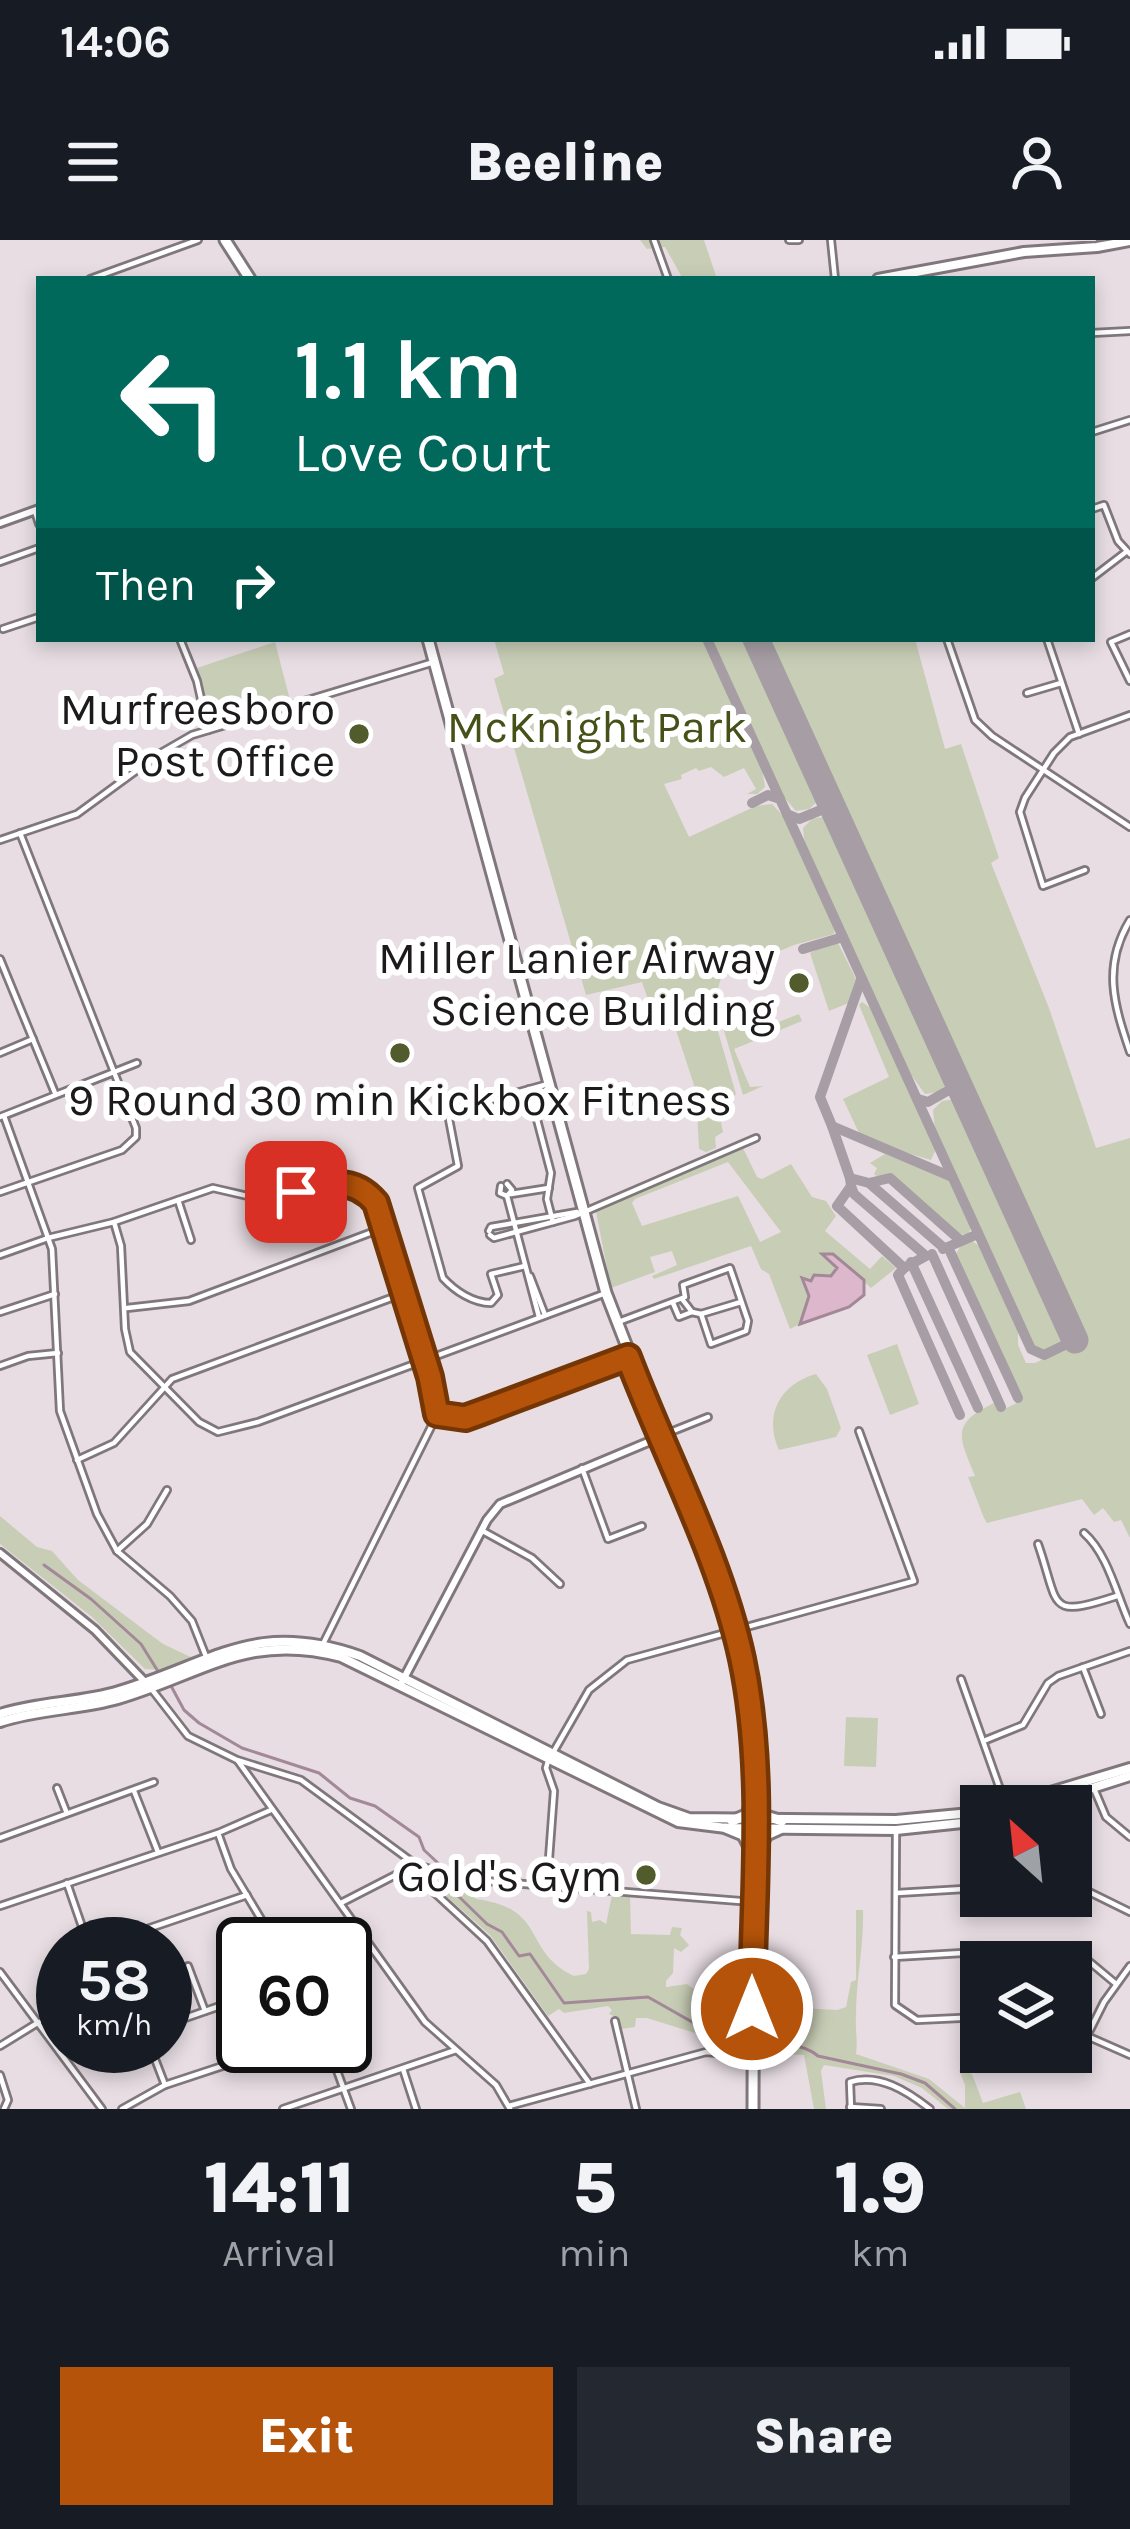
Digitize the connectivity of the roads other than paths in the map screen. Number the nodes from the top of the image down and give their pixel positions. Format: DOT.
graph roads {
  1 [pos="198,240"];
  2 [pos="225,240"];
  3 [pos="654,240"];
  4 [pos="789,240"];
  5 [pos="800,240"];
  6 [pos="831,240"];
  7 [pos="1130,241"];
  8 [pos="98,276"];
  9 [pos="248,276"];
  10 [pos="667,276"];
  11 [pos="835,276"];
  12 [pos="892,276"];
  13 [pos="1130,331"];
  14 [pos="1095,333"];
  15 [pos="1130,420"];
  16 [pos="1095,431"];
  17 [pos="1095,508"];
  18 [pos="36,510"];
  19 [pos="0,523"];
  20 [pos="36,549"];
  21 [pos="1128,553"];
  22 [pos="0,562"];
  23 [pos="1095,576"];
  24 [pos="36,618"];
  25 [pos="3,629"];
  26 [pos="1130,634"];
  27 [pos="181,642"];
  28 [pos="429,642"];
  29 [pos="948,642"];
  30 [pos="1048,642"];
  31 [pos="434,662"];
  32 [pos="1130,681"];
  33 [pos="1062,682"];
  34 [pos="1027,694"];
  35 [pos="1130,715"];
  36 [pos="208,730"];
  37 [pos="1079,734"];
  38 [pos="1043,772"];
  39 [pos="1130,827"];
  40 [pos="20,833"];
  41 [pos="0,840"];
  42 [pos="1085,870"];
  43 [pos="1130,920"];
  44 [pos="0,959"];
  45 [pos="11,987"];
  46 [pos="0,992"];
  47 [pos="33,1040"];
  48 [pos="1130,1052"];
  49 [pos="0,1053"];
  50 [pos="137,1063"];
  51 [pos="113,1072"];
  52 [pos="548,1084"];
  53 [pos="529,1088"];
  54 [pos="56,1094"];
  55 [pos="2,1117"];
  56 [pos="756,1138"];
  57 [pos="28,1183"];
  58 [pos="504,1185"];
  59 [pos="549,1187"];
  60 [pos="0,1192"];
  61 [pos="509,1195"];
  62 [pos="178,1200"];
  63 [pos="583,1211"];
  64 [pos="552,1219"];
  65 [pos="513,1220"];
  66 [pos="115,1222"];
  67 [pos="383,1228"];
  68 [pos="516,1230"];
  69 [pos="47,1238"];
  70 [pos="191,1240"];
  71 [pos="0,1255"];
  72 [pos="525,1266"];
  73 [pos="404,1293"];
  74 [pos="606,1293"];
  75 [pos="55,1294"];
  76 [pos="682,1299"];
  77 [pos="741,1302"];
  78 [pos="673,1303"];
  79 [pos="125,1308"];
  80 [pos="0,1312"];
  81 [pos="692,1312"];
  82 [pos="701,1314"];
  83 [pos="542,1316"];
  84 [pos="615,1322"];
  85 [pos="58,1353"];
  86 [pos="628,1357"];
  87 [pos="425,1359"];
  88 [pos="0,1366"];
  89 [pos="164,1388"];
  90 [pos="437,1414"];
  91 [pos="708,1417"];
  92 [pos="859,1432"];
  93 [pos="660,1437"];
  94 [pos="77,1460"];
  95 [pos="582,1468"];
  96 [pos="167,1490"];
  97 [pos="642,1526"];
  98 [pos="481,1530"];
  99 [pos="1084,1533"];
  100 [pos="1038,1544"];
  101 [pos="117,1551"];
  102 [pos="0,1553"];
  103 [pos="560,1584"];
  104 [pos="1117,1596"];
  105 [pos="1130,1624"];
  106 [pos="734,1630"];
  107 [pos="322,1647"];
  108 [pos="1130,1651"];
  109 [pos="208,1661"];
  110 [pos="1083,1667"];
  111 [pos="962,1679"];
  112 [pos="403,1682"];
  113 [pos="148,1684"];
  114 [pos="1101,1714"];
  115 [pos="0,1718"];
  116 [pos="986,1740"];
  117 [pos="550,1757"];
  118 [pos="237,1760"];
  119 [pos="1130,1772"];
  120 [pos="154,1782"];
  121 [pos="1093,1784"];
  122 [pos="999,1785"];
  123 [pos="1089,1785"];
  124 [pos="57,1788"];
  125 [pos="133,1789"];
  126 [pos="754,1798"];
  127 [pos="271,1810"];
  128 [pos="66,1814"];
  129 [pos="960,1815"];
  130 [pos="960,1822"];
  131 [pos="729,1824"];
  132 [pos="754,1825"];
  133 [pos="781,1825"];
  134 [pos="896,1825"];
  135 [pos="218,1833"];
  136 [pos="1130,1837"];
  137 [pos="0,1838"];
  138 [pos="158,1852"];
  139 [pos="754,1857"];
  140 [pos="412,1866"];
  141 [pos="67,1883"];
  142 [pos="548,1886"];
  143 [pos="960,1889"];
  144 [pos="897,1893"];
  145 [pos="1092,1893"];
  146 [pos="247,1895"];
  147 [pos="753,1902"];
  148 [pos="339,1904"];
  149 [pos="0,1906"];
  150 [pos="1130,1912"];
  151 [pos="79,1917"];
  152 [pos="182,1917"];
  153 [pos="260,1917"];
  154 [pos="894,1957"];
  155 [pos="1130,1966"];
  156 [pos="0,1972"];
  157 [pos="192,1976"];
  158 [pos="1115,1983"];
  159 [pos="216,2007"];
  160 [pos="206,2011"];
  161 [pos="192,2016"];
  162 [pos="36,2018"];
  163 [pos="960,2018"];
  164 [pos="615,2021"];
  165 [pos="36,2024"];
  166 [pos="1092,2027"];
  167 [pos="1092,2038"];
  168 [pos="0,2046"];
  169 [pos="456,2050"];
  170 [pos="1130,2055"];
  171 [pos="752,2056"];
  172 [pos="216,2068"];
  173 [pos="403,2069"];
  174 [pos="76,2073"];
  175 [pos="160,2073"];
  176 [pos="338,2073"];
  177 [pos="628,2074"];
  178 [pos="0,2075"];
  179 [pos="590,2084"];
  180 [pos="165,2085"];
  181 [pos="343,2087"];
  182 [pos="510,2108"];
  183 [pos="749,2108"];
  184 [pos="850,2108"];
  185 [pos="4,2109"];
  186 [pos="102,2109"];
  187 [pos="122,2109"];
  188 [pos="285,2109"];
  189 [pos="351,2109"];
  190 [pos="416,2109"];
  191 [pos="636,2109"];
  192 [pos="880,2109"];
  193 [pos="929,2109"];
  1 -- 8 [label="street"];
  2 -- 9 [label="main road"];
  3 -- 10 [label="street"];
  4 -- 5 [label="street"];
  6 -- 11 [label="street"];
  7 -- 12 [label="main road"];
  13 -- 14 [label="street"];
  15 -- 16 [label="street"];
  17 -- 21 [label="street"];
  18 -- 19 [label="street"];
  20 -- 22 [label="street"];
  21 -- 23 [label="street"];
  24 -- 25 [label="street"];
  26 -- 32 [label="street"];
  27 -- 36 [label="street"];
  28 -- 31 [label="main road"];
  29 -- 38 [label="street"];
  30 -- 33 [label="street"];
  31 -- 36 [label="street"];
  31 -- 52 [label="main road"];
  33 -- 34 [label="street"];
  33 -- 37 [label="street"];
  35 -- 37 [label="street"];
  36 -- 40 [label="street"];
  37 -- 38 [label="street"];
  38 -- 39 [label="street"];
  38 -- 42 [label="street"];
  40 -- 41 [label="street"];
  40 -- 51 [label="street"];
  43 -- 48 [label="street"];
  44 -- 45 [label="street"];
  45 -- 46 [label="street"];
  45 -- 47 [label="street"];
  47 -- 49 [label="street"];
  47 -- 54 [label="street"];
  50 -- 51 [label="street"];
  51 -- 54 [label="street"];
  51 -- 57 [label="street"];
  52 -- 53 [label="street"];
  52 -- 63 [label="main road"];
  53 -- 59 [label="street"];
  53 -- 72 [label="street"];
  54 -- 55 [label="street"];
  55 -- 57 [label="street"];
  56 -- 63 [label="street"];
  57 -- 60 [label="street"];
  57 -- 69 [label="street"];
  58 -- 61 [label="street"];
  59 -- 61 [label="street"];
  59 -- 64 [label="street"];
  61 -- 65 [label="street"];
  62 -- 66 [label="street"];
  62 -- 67 [label="street"];
  62 -- 70 [label="street"];
  63 -- 64 [label="street"];
  63 -- 74 [label="main road"];
  64 -- 65 [label="street"];
  64 -- 68 [label="street"];
  65 -- 68 [label="street"];
  65 -- 68 [label="street"];
  66 -- 69 [label="street"];
  66 -- 79 [label="street"];
  67 -- 73 [label="street"];
  67 -- 79 [label="street"];
  68 -- 72 [label="street"];
  69 -- 71 [label="street"];
  69 -- 75 [label="street"];
  72 -- 83 [label="street"];
  73 -- 87 [label="street"];
  73 -- 89 [label="street"];
  74 -- 83 [label="street"];
  74 -- 84 [label="main road"];
  75 -- 80 [label="street"];
  75 -- 85 [label="street"];
  76 -- 77 [label="street"];
  76 -- 78 [label="street"];
  76 -- 81 [label="street"];
  77 -- 82 [label="street"];
  77 -- 82 [label="street"];
  78 -- 81 [label="street"];
  78 -- 84 [label="street"];
  79 -- 89 [label="street"];
  81 -- 82 [label="street"];
  83 -- 87 [label="street"];
  84 -- 86 [label="main road"];
  85 -- 88 [label="street"];
  85 -- 94 [label="street"];
  86 -- 90 [label="street"];
  86 -- 93 [label="main road"];
  87 -- 89 [label="street"];
  87 -- 90 [label="street"];
  89 -- 94 [label="street"];
  90 -- 107 [label="street"];
  91 -- 93 [label="street"];
  92 -- 106 [label="street"];
  93 -- 95 [label="street"];
  93 -- 106 [label="main road"];
  94 -- 101 [label="street"];
  95 -- 97 [label="street"];
  95 -- 98 [label="street"];
  96 -- 101 [label="street"];
  98 -- 103 [label="street"];
  98 -- 112 [label="street"];
  99 -- 104 [label="street"];
  100 -- 104 [label="street"];
  101 -- 109 [label="street"];
  102 -- 113 [label="street"];
  104 -- 105 [label="street"];
  106 -- 117 [label="street"];
  106 -- 126 [label="main road"];
  107 -- 109 [label="main road"];
  107 -- 112 [label="main road"];
  108 -- 110 [label="street"];
  109 -- 113 [label="main road"];
  110 -- 114 [label="street"];
  110 -- 116 [label="street"];
  111 -- 116 [label="street"];
  112 -- 117 [label="main road"];
  113 -- 115 [label="main road"];
  113 -- 118 [label="street"];
  116 -- 122 [label="street"];
  117 -- 131 [label="main road"];
  117 -- 142 [label="street"];
  118 -- 127 [label="street"];
  118 -- 140 [label="street"];
  119 -- 121 [label="main road"];
  120 -- 125 [label="street"];
  121 -- 123 [label="main road"];
  121 -- 136 [label="street"];
  124 -- 128 [label="street"];
  125 -- 128 [label="street"];
  125 -- 138 [label="street"];
  126 -- 131 [label="main road"];
  126 -- 132 [label="main road"];
  126 -- 133 [label="main road"];
  127 -- 135 [label="street"];
  127 -- 148 [label="street"];
  128 -- 137 [label="street"];
  129 -- 134 [label="main road"];
  130 -- 134 [label="main road"];
  131 -- 132 [label="main road"];
  131 -- 139 [label="main road"];
  132 -- 133 [label="main road"];
  132 -- 139 [label="main road"];
  133 -- 134 [label="main road"];
  133 -- 139 [label="main road"];
  134 -- 144 [label="street"];
  135 -- 138 [label="street"];
  135 -- 146 [label="street"];
  138 -- 141 [label="street"];
  139 -- 147 [label="main road"];
  140 -- 142 [label="street"];
  140 -- 148 [label="street"];
  140 -- 179 [label="street"];
  141 -- 149 [label="street"];
  141 -- 151 [label="street"];
  142 -- 147 [label="street"];
  143 -- 144 [label="street"];
  144 -- 154 [label="street"];
  145 -- 150 [label="street"];
  146 -- 152 [label="street"];
  146 -- 153 [label="street"];
  147 -- 171 [label="main road"];
  148 -- 169 [label="street"];
  154 -- 158 [label="street"];
  154 -- 163 [label="street"];
  155 -- 158 [label="street"];
  156 -- 162 [label="street"];
  157 -- 160 [label="street"];
  158 -- 166 [label="street"];
  159 -- 160 [label="street"];
  160 -- 161 [label="street"];
  164 -- 177 [label="street"];
  165 -- 168 [label="street"];
  167 -- 170 [label="street"];
  169 -- 173 [label="street"];
  169 -- 182 [label="street"];
  171 -- 177 [label="street"];
  171 -- 183 [label="main road"];
  172 -- 180 [label="street"];
  173 -- 181 [label="street"];
  173 -- 190 [label="street"];
  174 -- 186 [label="street"];
  175 -- 180 [label="street"];
  176 -- 181 [label="street"];
  177 -- 179 [label="street"];
  177 -- 191 [label="street"];
  178 -- 185 [label="street"];
  179 -- 182 [label="street"];
  180 -- 187 [label="street"];
  181 -- 188 [label="street"];
  181 -- 189 [label="street"];
  184 -- 192 [label="street"];
  184 -- 193 [label="street"];
}
